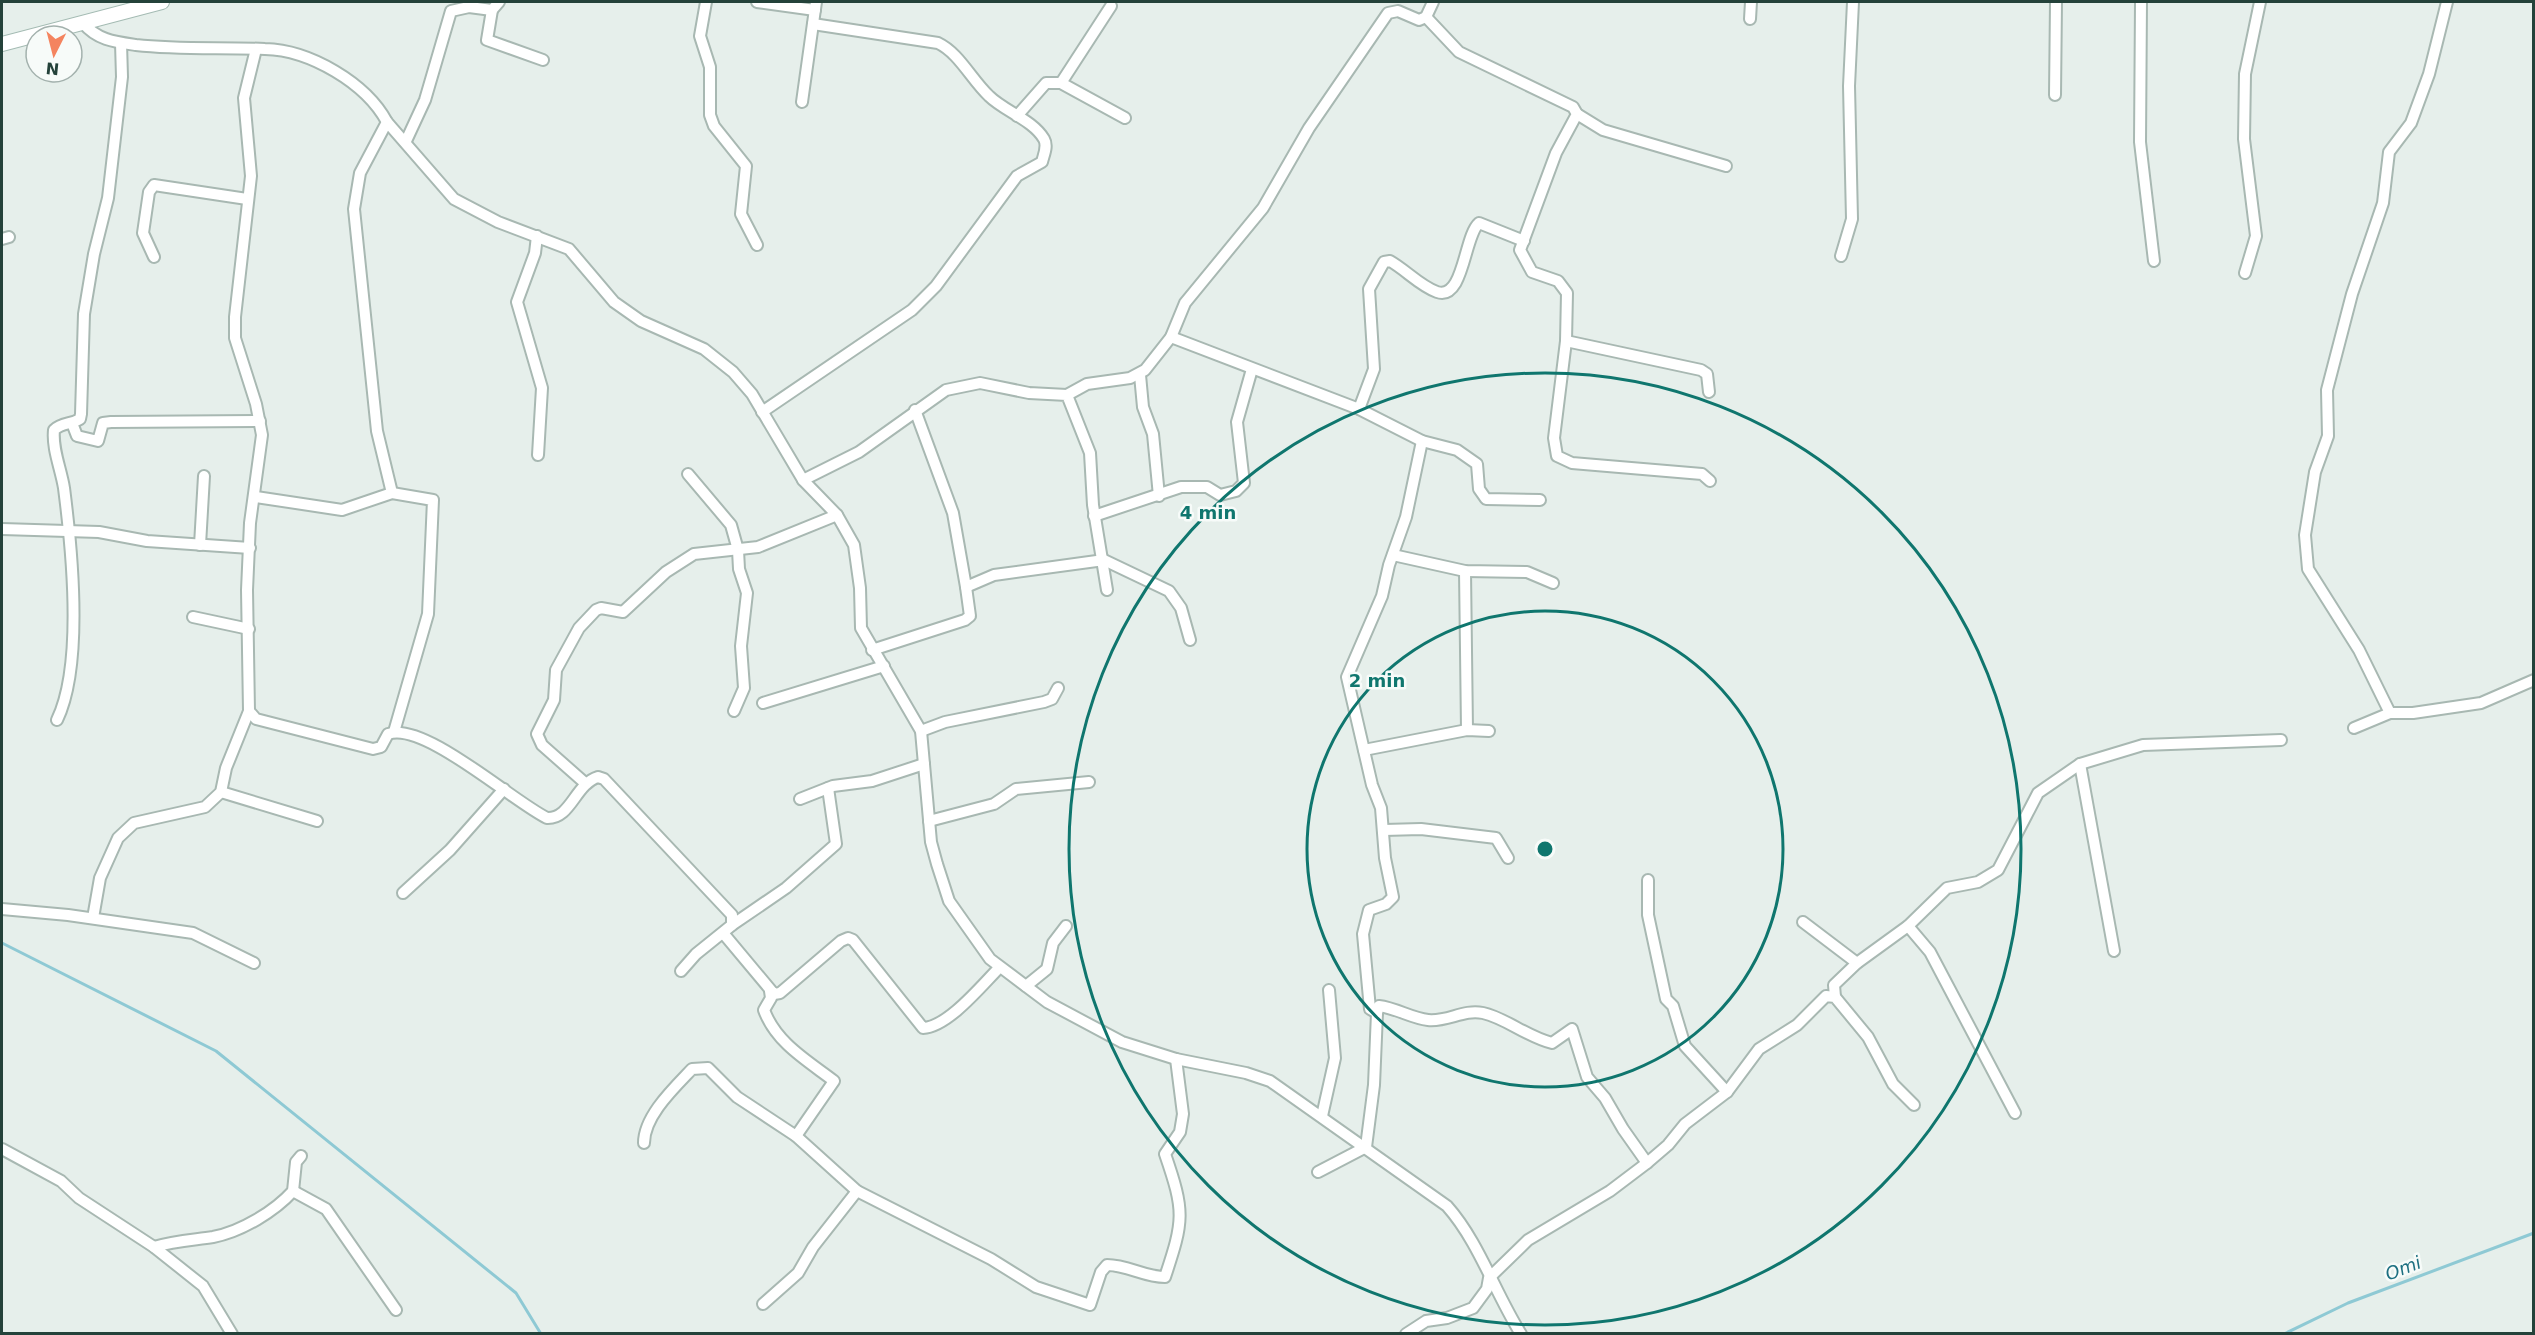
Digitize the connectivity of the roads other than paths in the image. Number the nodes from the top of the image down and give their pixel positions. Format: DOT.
graph roads {
  1 [pos="162,2"];
  2 [pos="706,2"];
  3 [pos="757,2"];
  4 [pos="1390,2"];
  5 [pos="1433,2"];
  6 [pos="1751,2"];
  7 [pos="1853,2"];
  8 [pos="2056,2"];
  9 [pos="2141,2"];
  10 [pos="2260,2"];
  11 [pos="2447,2"];
  12 [pos="136,5"];
  13 [pos="496,6"];
  14 [pos="815,6"];
  15 [pos="1112,6"];
  16 [pos="1398,11"];
  17 [pos="1426,17"];
  18 [pos="1750,19"];
  19 [pos="83,23"];
  20 [pos="813,24"];
  21 [pos="122,43"];
  22 [pos="2,44"];
  23 [pos="256,49"];
  24 [pos="543,60"];
  25 [pos="1061,83"];
  26 [pos="2055,95"];
  27 [pos="802,102"];
  28 [pos="1576,114"];
  29 [pos="1017,116"];
  30 [pos="1125,118"];
  31 [pos="387,122"];
  32 [pos="406,141"];
  33 [pos="1726,166"];
  34 [pos="247,199"];
  35 [pos="537,236"];
  36 [pos="1524,241"];
  37 [pos="757,245"];
  38 [pos="1841,256"];
  39 [pos="154,257"];
  40 [pos="2154,261"];
  41 [pos="2245,273"];
  42 [pos="1171,337"];
  43 [pos="1566,341"];
  44 [pos="1252,369"];
  45 [pos="1140,375"];
  46 [pos="1709,392"];
  47 [pos="1067,395"];
  48 [pos="1359,409"];
  49 [pos="915,410"];
  50 [pos="762,412"];
  51 [pos="260,420"];
  52 [pos="72,423"];
  53 [pos="1422,441"];
  54 [pos="538,455"];
  55 [pos="688,474"];
  56 [pos="204,476"];
  57 [pos="803,480"];
  58 [pos="1710,481"];
  59 [pos="392,493"];
  60 [pos="256,496"];
  61 [pos="1159,496"];
  62 [pos="1540,500"];
  63 [pos="837,515"];
  64 [pos="1094,516"];
  65 [pos="2,529"];
  66 [pos="68,530"];
  67 [pos="200,544"];
  68 [pos="250,548"];
  69 [pos="738,550"];
  70 [pos="1393,555"];
  71 [pos="1104,560"];
  72 [pos="1465,571"];
  73 [pos="1553,583"];
  74 [pos="966,587"];
  75 [pos="1107,590"];
  76 [pos="193,617"];
  77 [pos="249,629"];
  78 [pos="1190,640"];
  79 [pos="872,650"];
  80 [pos="884,666"];
  81 [pos="2534,680"];
  82 [pos="1058,688"];
  83 [pos="763,703"];
  84 [pos="249,711"];
  85 [pos="734,711"];
  86 [pos="2390,713"];
  87 [pos="57,720"];
  88 [pos="397,728"];
  89 [pos="2354,728"];
  90 [pos="1467,730"];
  91 [pos="921,731"];
  92 [pos="1489,731"];
  93 [pos="2282,740"];
  94 [pos="1364,750"];
  95 [pos="924,764"];
  96 [pos="2080,764"];
  97 [pos="1089,782"];
  98 [pos="585,783"];
  99 [pos="828,788"];
  100 [pos="504,789"];
  101 [pos="221,792"];
  102 [pos="800,799"];
  103 [pos="317,821"];
  104 [pos="929,821"];
  105 [pos="1384,830"];
  106 [pos="1508,858"];
  107 [pos="1648,880"];
  108 [pos="403,892"];
  109 [pos="2,909"];
  110 [pos="93,918"];
  111 [pos="1803,922"];
  112 [pos="732,925"];
  113 [pos="1066,926"];
  114 [pos="1908,926"];
  115 [pos="723,933"];
  116 [pos="2114,951"];
  117 [pos="254,963"];
  118 [pos="1857,963"];
  119 [pos="999,968"];
  120 [pos="681,971"];
  121 [pos="1026,986"];
  122 [pos="1329,990"];
  123 [pos="770,991"];
  124 [pos="1835,997"];
  125 [pos="1377,1013"];
  126 [pos="1176,1059"];
  127 [pos="1727,1092"];
  128 [pos="1914,1105"];
  129 [pos="2015,1113"];
  130 [pos="1322,1116"];
  131 [pos="796,1136"];
  132 [pos="644,1143"];
  133 [pos="1365,1147"];
  134 [pos="2,1149"];
  135 [pos="301,1156"];
  136 [pos="1647,1163"];
  137 [pos="1318,1172"];
  138 [pos="293,1191"];
  139 [pos="857,1191"];
  140 [pos="154,1247"];
  141 [pos="1489,1278"];
  142 [pos="763,1304"];
  143 [pos="396,1310"];
  144 [pos="232,1334"];
  145 [pos="1406,1334"];
  146 [pos="1521,1334"];
  1 -- 12 [label="main road"];
  2 -- 37 [label="street"];
  3 -- 14 [label="street"];
  4 -- 16 [label="street"];
  5 -- 17 [label="street"];
  6 -- 18 [label="street"];
  7 -- 38 [label="street"];
  8 -- 26 [label="street"];
  9 -- 40 [label="street"];
  10 -- 41 [label="street"];
  11 -- 86 [label="street"];
  12 -- 19 [label="main road"];
  13 -- 24 [label="street"];
  13 -- 32 [label="street"];
  14 -- 20 [label="street"];
  15 -- 25 [label="street"];
  16 -- 17 [label="street"];
  16 -- 42 [label="street"];
  17 -- 28 [label="street"];
  19 -- 21 [label="street"];
  19 -- 22 [label="main road"];
  20 -- 27 [label="street"];
  20 -- 29 [label="street"];
  21 -- 23 [label="street"];
  21 -- 52 [label="street"];
  23 -- 31 [label="street"];
  23 -- 34 [label="street"];
  25 -- 29 [label="street"];
  25 -- 30 [label="street"];
  28 -- 33 [label="street"];
  28 -- 36 [label="street"];
  29 -- 50 [label="street"];
  31 -- 32 [label="street"];
  31 -- 59 [label="street"];
  32 -- 35 [label="street"];
  34 -- 39 [label="street"];
  34 -- 51 [label="street"];
  35 -- 50 [label="street"];
  35 -- 54 [label="street"];
  36 -- 43 [label="street"];
  36 -- 48 [label="street"];
  42 -- 44 [label="street"];
  42 -- 45 [label="street"];
  43 -- 46 [label="street"];
  43 -- 58 [label="street"];
  44 -- 48 [label="street"];
  44 -- 61 [label="street"];
  45 -- 47 [label="street"];
  45 -- 61 [label="street"];
  47 -- 49 [label="street"];
  47 -- 64 [label="street"];
  48 -- 53 [label="street"];
  49 -- 57 [label="street"];
  49 -- 74 [label="street"];
  50 -- 57 [label="street"];
  51 -- 52 [label="street"];
  51 -- 60 [label="street"];
  52 -- 66 [label="street"];
  53 -- 62 [label="street"];
  53 -- 70 [label="street"];
  55 -- 69 [label="street"];
  56 -- 67 [label="street"];
  57 -- 63 [label="street"];
  59 -- 60 [label="street"];
  59 -- 88 [label="street"];
  60 -- 68 [label="street"];
  61 -- 64 [label="street"];
  63 -- 69 [label="street"];
  63 -- 79 [label="street"];
  64 -- 71 [label="street"];
  65 -- 66 [label="street"];
  66 -- 67 [label="street"];
  66 -- 87 [label="street"];
  67 -- 68 [label="street"];
  68 -- 77 [label="street"];
  69 -- 85 [label="street"];
  69 -- 98 [label="street"];
  70 -- 72 [label="street"];
  70 -- 94 [label="street"];
  71 -- 74 [label="street"];
  71 -- 75 [label="street"];
  71 -- 78 [label="street"];
  72 -- 73 [label="street"];
  72 -- 90 [label="street"];
  74 -- 79 [label="street"];
  76 -- 77 [label="street"];
  77 -- 84 [label="street"];
  79 -- 80 [label="street"];
  80 -- 83 [label="street"];
  80 -- 91 [label="street"];
  81 -- 86 [label="street"];
  82 -- 91 [label="street"];
  84 -- 88 [label="street"];
  84 -- 101 [label="street"];
  86 -- 89 [label="street"];
  88 -- 100 [label="street"];
  90 -- 92 [label="street"];
  90 -- 94 [label="street"];
  91 -- 95 [label="street"];
  93 -- 96 [label="street"];
  94 -- 105 [label="street"];
  95 -- 99 [label="street"];
  95 -- 104 [label="street"];
  96 -- 114 [label="street"];
  96 -- 116 [label="street"];
  97 -- 104 [label="street"];
  98 -- 100 [label="street"];
  98 -- 112 [label="street"];
  99 -- 102 [label="street"];
  99 -- 112 [label="street"];
  100 -- 108 [label="street"];
  101 -- 103 [label="street"];
  101 -- 110 [label="street"];
  104 -- 119 [label="street"];
  105 -- 106 [label="street"];
  105 -- 125 [label="street"];
  107 -- 127 [label="street"];
  109 -- 110 [label="street"];
  110 -- 117 [label="street"];
  111 -- 118 [label="street"];
  112 -- 115 [label="street"];
  113 -- 121 [label="street"];
  114 -- 118 [label="street"];
  114 -- 129 [label="street"];
  115 -- 120 [label="street"];
  115 -- 123 [label="street"];
  118 -- 124 [label="street"];
  119 -- 121 [label="street"];
  119 -- 123 [label="street"];
  121 -- 126 [label="street"];
  122 -- 130 [label="street"];
  123 -- 131 [label="street"];
  124 -- 127 [label="street"];
  124 -- 128 [label="street"];
  125 -- 133 [label="street"];
  125 -- 136 [label="street"];
  126 -- 130 [label="street"];
  126 -- 139 [label="street"];
  127 -- 136 [label="street"];
  130 -- 133 [label="street"];
  131 -- 132 [label="street"];
  131 -- 139 [label="street"];
  133 -- 137 [label="street"];
  133 -- 141 [label="street"];
  134 -- 140 [label="street"];
  135 -- 138 [label="street"];
  136 -- 141 [label="street"];
  138 -- 140 [label="street"];
  138 -- 143 [label="street"];
  139 -- 142 [label="street"];
  140 -- 144 [label="street"];
  141 -- 145 [label="street"];
  141 -- 146 [label="street"];
}
